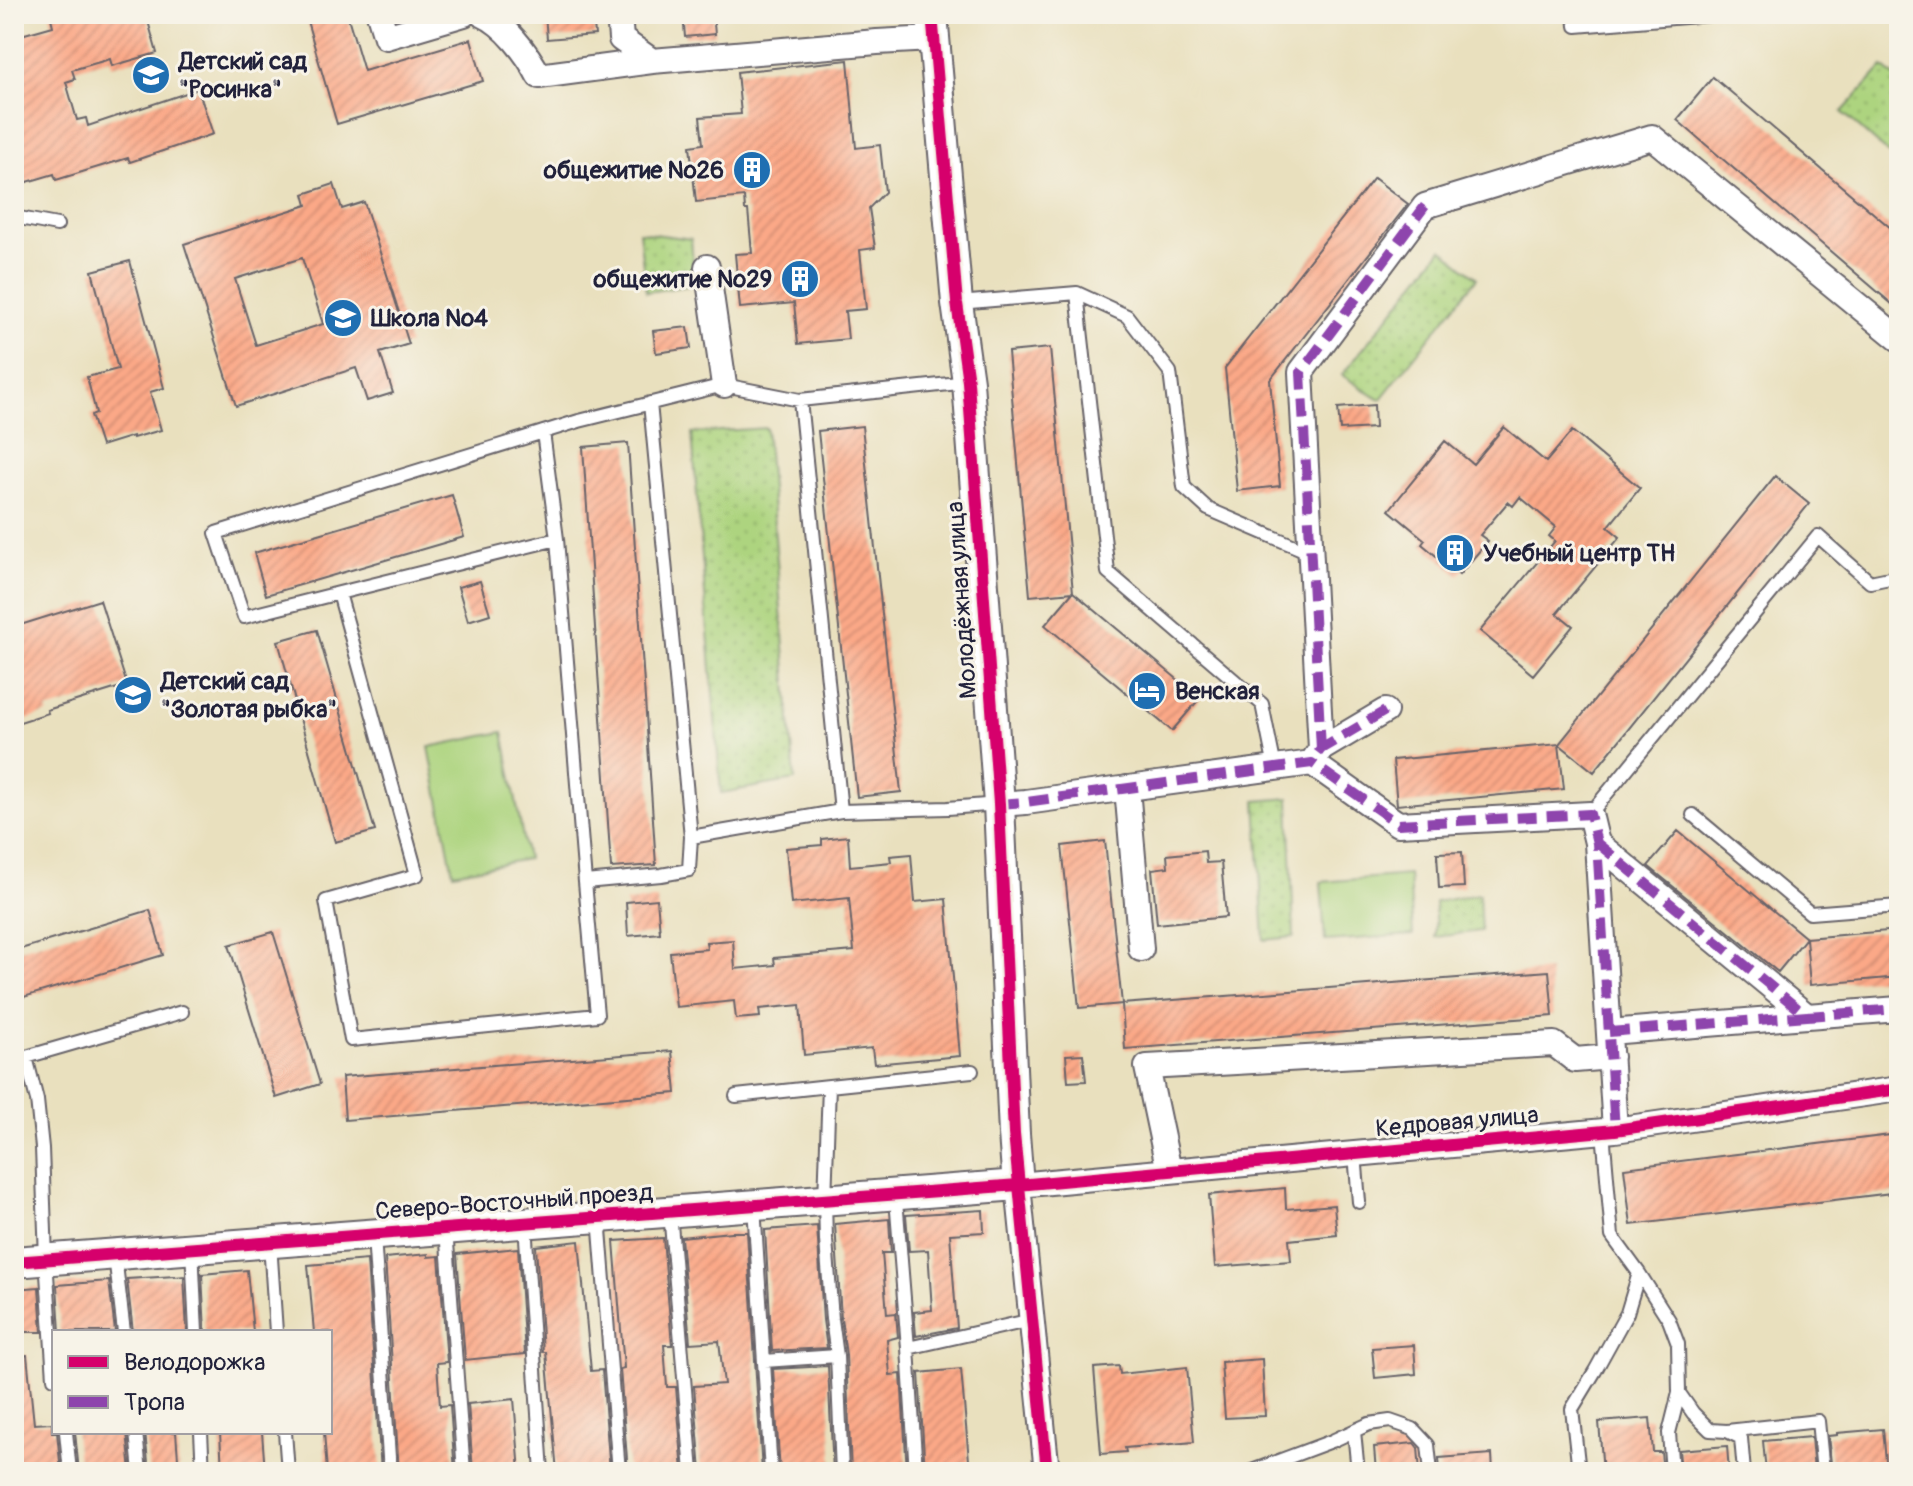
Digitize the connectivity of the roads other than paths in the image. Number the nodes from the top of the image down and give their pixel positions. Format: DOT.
graph roads {
  1 [pos="379,14"];
  2 [pos="464,14"];
  3 [pos="482,14"];
  4 [pos="619,14"];
  5 [pos="1575,14"];
  6 [pos="1722,14"];
  7 [pos="932,27"];
  8 [pos="652,61"];
  9 [pos="14,217"];
  10 [pos="57,225"];
  11 [pos="707,267"];
  12 [pos="1077,293"];
  13 [pos="957,303"];
  14 [pos="1899,339"];
  15 [pos="968,382"];
  16 [pos="724,385"];
  17 [pos="800,400"];
  18 [pos="650,403"];
  19 [pos="543,432"];
  20 [pos="557,539"];
  21 [pos="1311,553"];
  22 [pos="1899,576"];
  23 [pos="339,593"];
  24 [pos="1385,711"];
  25 [pos="1316,756"];
  26 [pos="1275,768"];
  27 [pos="1127,788"];
  28 [pos="999,804"];
  29 [pos="841,811"];
  30 [pos="1590,814"];
  31 [pos="1693,815"];
  32 [pos="691,837"];
  33 [pos="1597,843"];
  34 [pos="585,882"];
  35 [pos="1899,906"];
  36 [pos="1141,949"];
  37 [pos="1899,1009"];
  38 [pos="182,1012"];
  39 [pos="1807,1016"];
  40 [pos="1609,1032"];
  41 [pos="1611,1057"];
  42 [pos="20,1058"];
  43 [pos="972,1071"];
  44 [pos="829,1086"];
  45 [pos="1899,1089"];
  46 [pos="736,1096"];
  47 [pos="1609,1130"];
  48 [pos="1355,1154"];
  49 [pos="1169,1171"];
  50 [pos="1018,1185"];
  51 [pos="825,1200"];
  52 [pos="1359,1202"];
  53 [pos="754,1206"];
  54 [pos="897,1211"];
  55 [pos="670,1212"];
  56 [pos="599,1217"];
  57 [pos="525,1223"];
  58 [pos="446,1229"];
  59 [pos="374,1234"];
  60 [pos="270,1242"];
  61 [pos="192,1248"];
  62 [pos="115,1254"];
  63 [pos="46,1259"];
  64 [pos="14,1262"];
  65 [pos="1639,1273"];
  66 [pos="1032,1320"];
  67 [pos="124,1330"];
  68 [pos="196,1330"];
  69 [pos="276,1330"];
  70 [pos="52,1348"];
  71 [pos="908,1348"];
  72 [pos="837,1356"];
  73 [pos="764,1361"];
  74 [pos="1679,1393"];
  75 [pos="1354,1431"];
  76 [pos="1727,1431"];
  77 [pos="66,1434"];
  78 [pos="136,1434"];
  79 [pos="201,1434"];
  80 [pos="285,1434"];
  81 [pos="70,1472"];
  82 [pos="140,1472"];
  83 [pos="203,1472"];
  84 [pos="288,1472"];
  85 [pos="390,1472"];
  86 [pos="464,1472"];
  87 [pos="542,1472"];
  88 [pos="619,1472"];
  89 [pos="692,1472"];
  90 [pos="771,1472"];
  91 [pos="842,1472"];
  92 [pos="916,1472"];
  93 [pos="1047,1472"];
  94 [pos="1249,1472"];
  95 [pos="1358,1472"];
  96 [pos="1431,1472"];
  97 [pos="1579,1472"];
  98 [pos="1672,1472"];
  99 [pos="1744,1472"];
  100 [pos="1823,1472"];
  1 -- 2 [label="street"];
  3 -- 8 [label="street"];
  4 -- 8 [label="street"];
  5 -- 6 [label="lane"];
  7 -- 8 [label="street"];
  7 -- 13 [label="street, Молодёжная улица"];
  9 -- 10 [label="lane"];
  11 -- 16 [label="street"];
  12 -- 13 [label="lane"];
  12 -- 21 [label="lane"];
  12 -- 26 [label="lane"];
  13 -- 15 [label="street, Молодёжная улица"];
  14 -- 21 [label="street"];
  15 -- 17 [label="lane"];
  15 -- 28 [label="street, Молодёжная улица"];
  16 -- 17 [label="lane"];
  16 -- 18 [label="lane"];
  17 -- 29 [label="lane"];
  18 -- 19 [label="lane"];
  18 -- 32 [label="lane"];
  19 -- 20 [label="lane"];
  19 -- 23 [label="lane"];
  20 -- 23 [label="lane"];
  20 -- 34 [label="lane"];
  21 -- 25 [label="street"];
  22 -- 30 [label="lane"];
  23 -- 34 [label="lane"];
  24 -- 25 [label="street"];
  25 -- 26 [label="street"];
  25 -- 30 [label="street"];
  26 -- 27 [label="street"];
  27 -- 28 [label="street"];
  27 -- 36 [label="street"];
  28 -- 29 [label="lane"];
  28 -- 50 [label="street, Молодёжная улица"];
  29 -- 32 [label="lane"];
  30 -- 33 [label="street"];
  31 -- 35 [label="lane"];
  32 -- 34 [label="lane"];
  33 -- 39 [label="street"];
  33 -- 40 [label="street"];
  37 -- 39 [label="street"];
  38 -- 42 [label="lane"];
  39 -- 40 [label="street"];
  40 -- 41 [label="street"];
  41 -- 47 [label="street"];
  41 -- 49 [label="street"];
  42 -- 63 [label="lane"];
  43 -- 44 [label="lane"];
  44 -- 46 [label="lane"];
  44 -- 51 [label="lane"];
  45 -- 47 [label="street, Кедровая улица"];
  47 -- 48 [label="street, Кедровая улица"];
  47 -- 65 [label="lane"];
  48 -- 49 [label="street, Кедровая улица"];
  48 -- 52 [label="lane"];
  49 -- 50 [label="street, Кедровая улица"];
  50 -- 51 [label="street, Северо-Восточный проезд"];
  50 -- 66 [label="street"];
  51 -- 53 [label="street, Северо-Восточный проезд"];
  51 -- 72 [label="lane"];
  53 -- 55 [label="street, Северо-Восточный проезд"];
  53 -- 73 [label="lane"];
  54 -- 71 [label="lane"];
  55 -- 56 [label="street, Северо-Восточный проезд"];
  55 -- 89 [label="lane"];
  56 -- 57 [label="street, Северо-Восточный проезд"];
  56 -- 88 [label="lane"];
  57 -- 58 [label="street, Северо-Восточный проезд"];
  57 -- 87 [label="lane"];
  58 -- 59 [label="street, Северо-Восточный проезд"];
  58 -- 86 [label="lane"];
  59 -- 60 [label="street, Северо-Восточный проезд"];
  59 -- 85 [label="lane"];
  60 -- 61 [label="street, Северо-Восточный проезд"];
  60 -- 69 [label="lane"];
  61 -- 62 [label="street, Северо-Восточный проезд"];
  61 -- 68 [label="lane"];
  62 -- 63 [label="street, Северо-Восточный проезд"];
  62 -- 67 [label="lane"];
  63 -- 64 [label="street, Северо-Восточный проезд"];
  63 -- 70 [label="lane"];
  65 -- 74 [label="lane"];
  65 -- 97 [label="lane"];
  66 -- 71 [label="lane"];
  66 -- 93 [label="street"];
  71 -- 92 [label="lane"];
  72 -- 73 [label="lane"];
  72 -- 91 [label="lane"];
  73 -- 90 [label="lane"];
  74 -- 76 [label="lane"];
  74 -- 98 [label="lane"];
  75 -- 94 [label="lane"];
  75 -- 95 [label="lane"];
  75 -- 96 [label="lane"];
  76 -- 99 [label="lane"];
  76 -- 100 [label="lane"];
  77 -- 81 [label="lane"];
  78 -- 82 [label="lane"];
  79 -- 83 [label="lane"];
  80 -- 84 [label="lane"];
}
